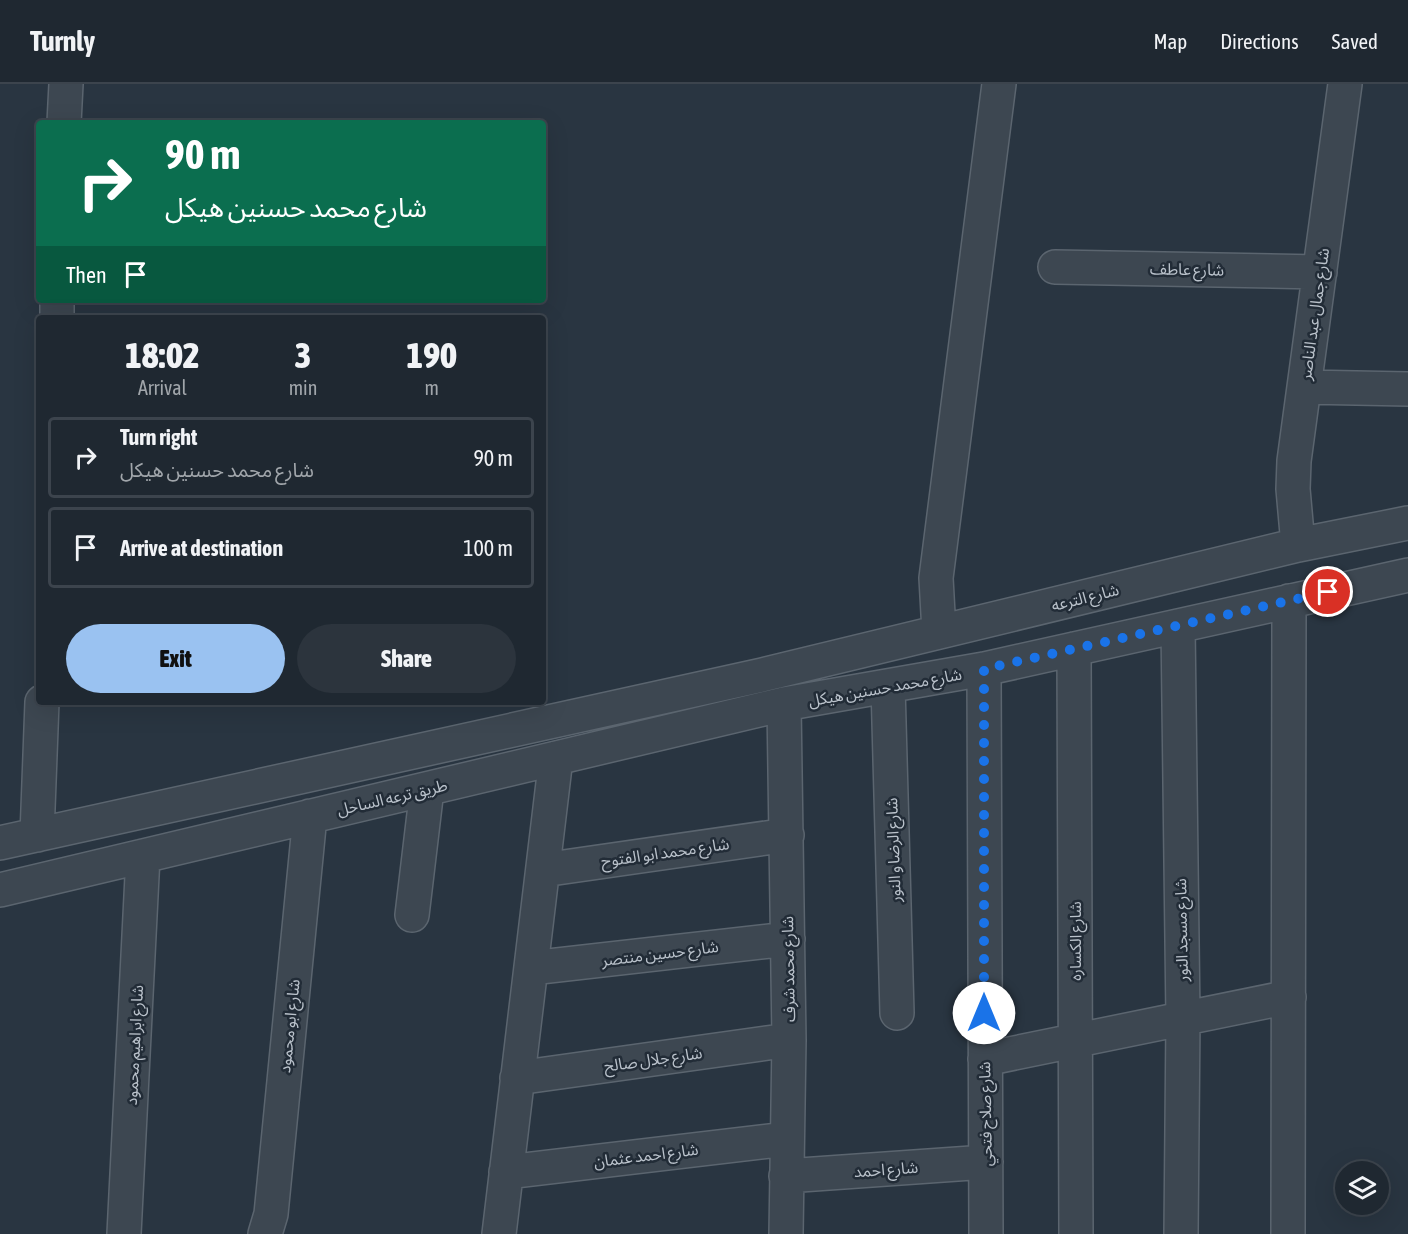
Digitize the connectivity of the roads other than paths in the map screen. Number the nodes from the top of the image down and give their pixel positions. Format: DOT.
graph roads {
  1 [pos="66,84"];
  2 [pos="999,84"];
  3 [pos="1345,84"];
  4 [pos="64,120"];
  5 [pos="1055,267"];
  6 [pos="1320,272"];
  7 [pos="1304,387"];
  8 [pos="1408,389"];
  9 [pos="1408,523"];
  10 [pos="1298,545"];
  11 [pos="1408,575"];
  12 [pos="1289,601"];
  13 [pos="1178,626"];
  14 [pos="939,632"];
  15 [pos="1074,649"];
  16 [pos="984,669"];
  17 [pos="888,686"];
  18 [pos="784,704"];
  19 [pos="42,705"];
  20 [pos="556,758"];
  21 [pos="427,789"];
  22 [pos="310,816"];
  23 [pos="37,835"];
  24 [pos="787,835"];
  25 [pos="0,843"];
  26 [pos="143,856"];
  27 [pos="543,870"];
  28 [pos="0,890"];
  29 [pos="412,915"];
  30 [pos="788,939"];
  31 [pos="531,968"];
  32 [pos="1289,998"];
  33 [pos="897,1013"];
  34 [pos="1183,1019"];
  35 [pos="789,1040"];
  36 [pos="1075,1042"];
  37 [pos="985,1059"];
  38 [pos="518,1078"];
  39 [pos="787,1139"];
  40 [pos="986,1162"];
  41 [pos="506,1172"];
  42 [pos="786,1176"];
  43 [pos="124,1234"];
  44 [pos="265,1234"];
  45 [pos="499,1234"];
  46 [pos="786,1234"];
  47 [pos="985,1234"];
  48 [pos="1076,1234"];
  49 [pos="1181,1234"];
  50 [pos="1288,1234"];
  1 -- 4 [label="street"];
  2 -- 14 [label="street"];
  3 -- 6 [label="street, شارع جمال عبد الناصر"];
  5 -- 6 [label="street, شارع عاطف"];
  6 -- 7 [label="street, شارع جمال عبد الناصر"];
  7 -- 8 [label="street"];
  7 -- 10 [label="street, شارع جمال عبد الناصر"];
  9 -- 10 [label="street, شارع الترعه"];
  10 -- 14 [label="street, شارع الترعه"];
  11 -- 12 [label="street, شارع محمد حسنين هيكل"];
  12 -- 13 [label="street, شارع محمد حسنين هيكل"];
  12 -- 32 [label="street"];
  13 -- 15 [label="street, شارع محمد حسنين هيكل"];
  13 -- 34 [label="street, شارع مسجد النور"];
  14 -- 23 [label="street, شارع الترعه"];
  15 -- 16 [label="street, شارع محمد حسنين هيكل"];
  15 -- 36 [label="street, شارع الكساره"];
  16 -- 17 [label="street, شارع محمد حسنين هيكل"];
  16 -- 37 [label="street, شارع صلاح فتحي"];
  17 -- 18 [label="street, شارع محمد حسنين هيكل"];
  17 -- 33 [label="street, شارع الرضا و النور"];
  18 -- 20 [label="street, طريق ترعه الساحل"];
  18 -- 24 [label="street, شارع محمد شرف"];
  19 -- 23 [label="street"];
  20 -- 21 [label="street, طريق ترعه الساحل"];
  20 -- 27 [label="street"];
  21 -- 22 [label="street, طريق ترعه الساحل"];
  21 -- 29 [label="street"];
  22 -- 26 [label="street, طريق ترعه الساحل"];
  22 -- 44 [label="street, شارع ابو محمود"];
  23 -- 25 [label="street"];
  24 -- 27 [label="street, شارع محمد ابو الفتوح"];
  24 -- 30 [label="street, شارع محمد شرف"];
  26 -- 28 [label="street, طريق ترعه الساحل"];
  26 -- 43 [label="street, شارع ابراهيم محمود"];
  27 -- 31 [label="street"];
  30 -- 31 [label="street, شارع حسين منتصر"];
  30 -- 35 [label="street, شارع محمد شرف"];
  31 -- 38 [label="street"];
  32 -- 34 [label="street"];
  32 -- 50 [label="street"];
  34 -- 36 [label="street"];
  34 -- 49 [label="street, شارع مسجد النور"];
  35 -- 38 [label="street, شارع جلال صالح"];
  35 -- 39 [label="street, شارع محمد شرف"];
  36 -- 37 [label="street"];
  36 -- 48 [label="street, شارع الكساره"];
  37 -- 40 [label="street, شارع صلاح فتحي"];
  38 -- 41 [label="street"];
  39 -- 41 [label="street, شارع احمد عثمان"];
  39 -- 42 [label="street, شارع محمد شرف"];
  40 -- 42 [label="street, شارع احمد"];
  40 -- 47 [label="street, شارع صلاح فتحي"];
  41 -- 45 [label="street"];
  42 -- 46 [label="street, شارع محمد شرف"];
}
